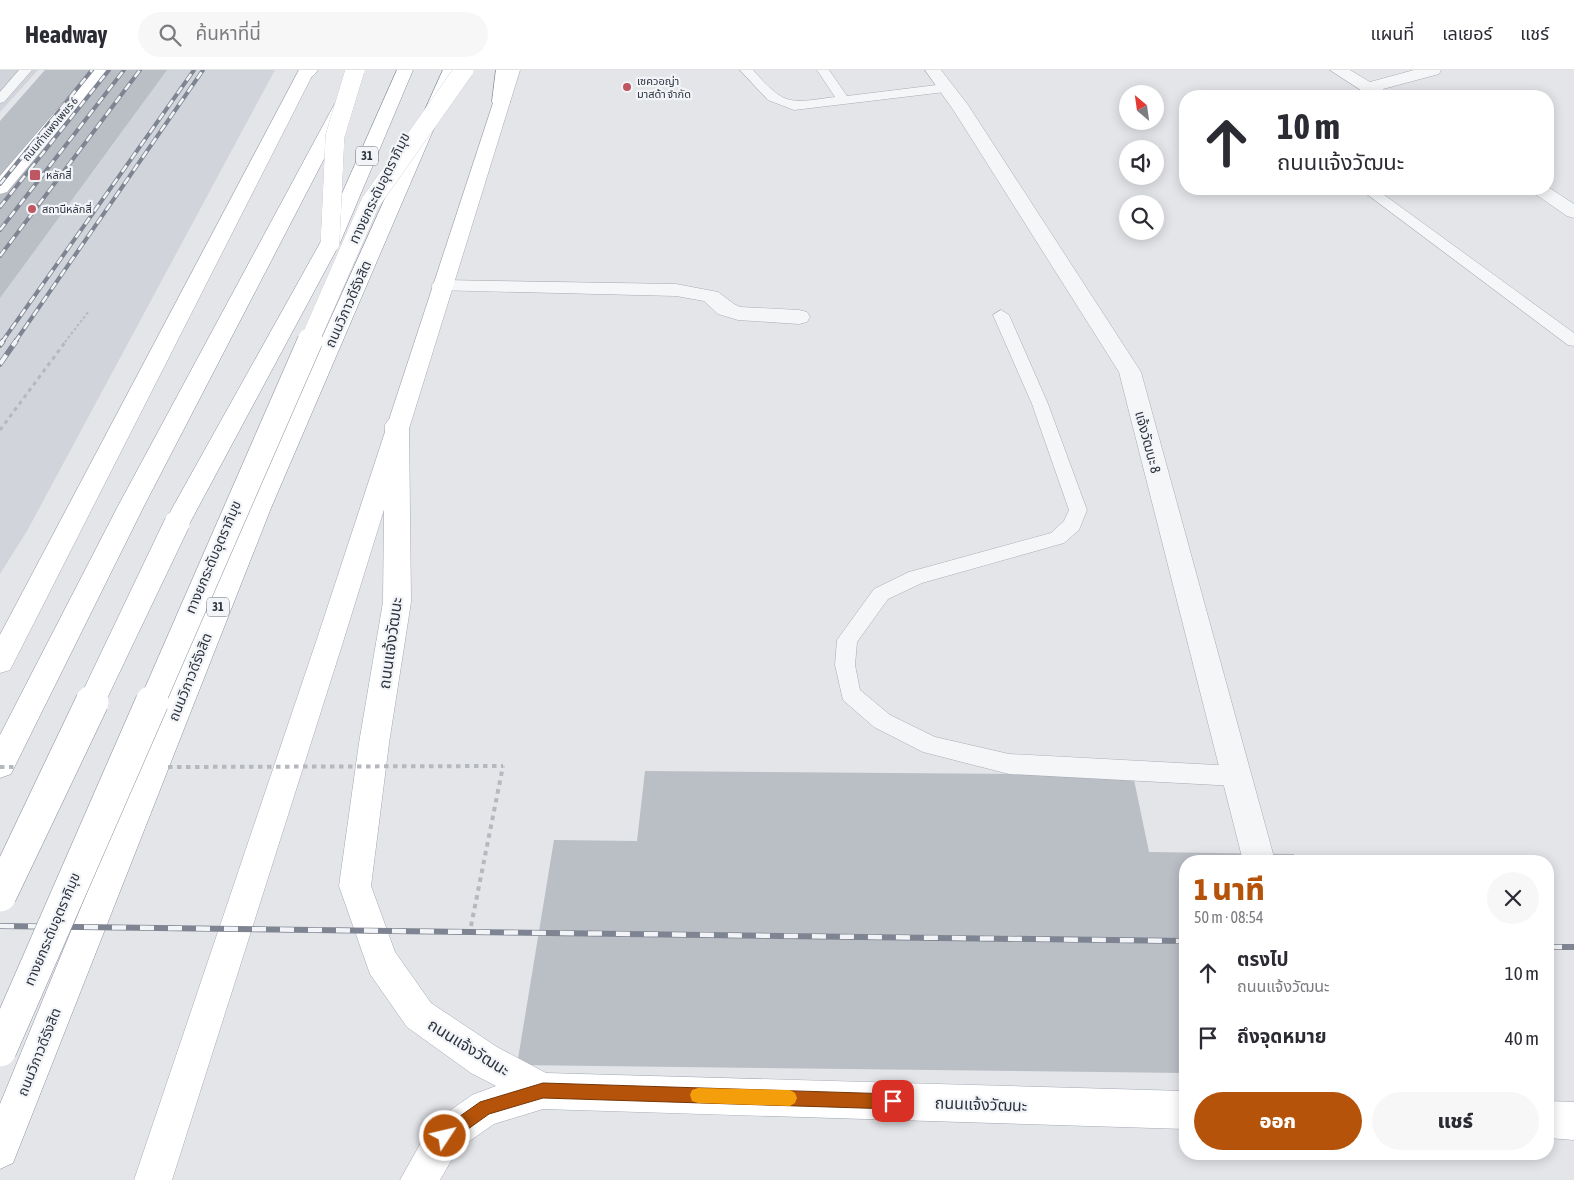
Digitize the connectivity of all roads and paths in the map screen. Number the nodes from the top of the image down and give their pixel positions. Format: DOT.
graph roads {
  1 [pos="26,70"];
  2 [pos="100,70"];
  3 [pos="355,70"];
  4 [pos="362,70"];
  5 [pos="405,70"];
  6 [pos="437,70"];
  7 [pos="451,70"];
  8 [pos="464,70"];
  9 [pos="504,70"];
  10 [pos="512,70"];
  11 [pos="746,70"];
  12 [pos="823,70"];
  13 [pos="1338,70"];
  14 [pos="1434,70"];
  15 [pos="308,71"];
  16 [pos="939,79"];
  17 [pos="1372,90"];
  18 [pos="1380,90"];
  19 [pos="0,99"];
  20 [pos="844,101"];
  21 [pos="501,102"];
  22 [pos="0,188"];
  23 [pos="1375,195"];
  24 [pos="1547,195"];
  25 [pos="370,203"];
  26 [pos="1574,212"];
  27 [pos="330,243"];
  28 [pos="441,286"];
  29 [pos="89,311"];
  30 [pos="1001,315"];
  31 [pos="799,317"];
  32 [pos="1574,341"];
  33 [pos="397,425"];
  34 [pos="0,430"];
  35 [pos="0,662"];
  36 [pos="7,766"];
  37 [pos="158,767"];
  38 [pos="1236,776"];
  39 [pos="1257,855"];
  40 [pos="0,895"];
  41 [pos="471,926"];
  42 [pos="0,1050"];
  43 [pos="543,1090"];
  44 [pos="1179,1110"];
  45 [pos="1554,1120"];
  46 [pos="1574,1121"];
  47 [pos="0,1150"];
  48 [pos="153,1180"];
  49 [pos="419,1180"];
  1 -- 19 [label="lane"];
  2 -- 22 [label="main road, ถนนกำแพงเพชร 6"];
  3 -- 27 [label="main road, bridge"];
  4 -- 36 [label="main road"];
  5 -- 27 [label="main road, ทางยกระดับอุตราภิมุข / 31"];
  6 -- 25 [label="main road, ทางยกระดับอุตราภิมุข / 31, bridge"];
  7 -- 47 [label="main road, ถนนวิภาวดีรังสิต / 31"];
  8 -- 25 [label="main road, bridge"];
  9 -- 21 [label="main road"];
  10 -- 21 [label="main road"];
  11 -- 20 [label="lane"];
  12 -- 20 [label="lane"];
  13 -- 17 [label="street"];
  14 -- 18 [label="street"];
  15 -- 35 [label="main road"];
  16 -- 20 [label="lane"];
  16 -- 38 [label="street, แจ้งวัฒนะ 8"];
  21 -- 28 [label="main road"];
  23 -- 32 [label="lane"];
  24 -- 26 [label="street"];
  25 -- 42 [label="main road, ทางยกระดับอุตราภิมุข / 31, bridge"];
  27 -- 40 [label="main road, ทางยกระดับอุตราภิมุข / 31, bridge"];
  28 -- 31 [label="street"];
  28 -- 33 [label="main road"];
  29 -- 34 [label="path"];
  30 -- 38 [label="lane"];
  33 -- 43 [label="main road, ถนนแจ้งวัฒนะ"];
  33 -- 48 [label="main road"];
  37 -- 41 [label="path, bridge"];
  38 -- 39 [label="street, แจ้งวัฒนะ 8"];
  43 -- 44 [label="main road, ถนนแจ้งวัฒนะ"];
  43 -- 49 [label="main road"];
  45 -- 46 [label="main road"];
}
